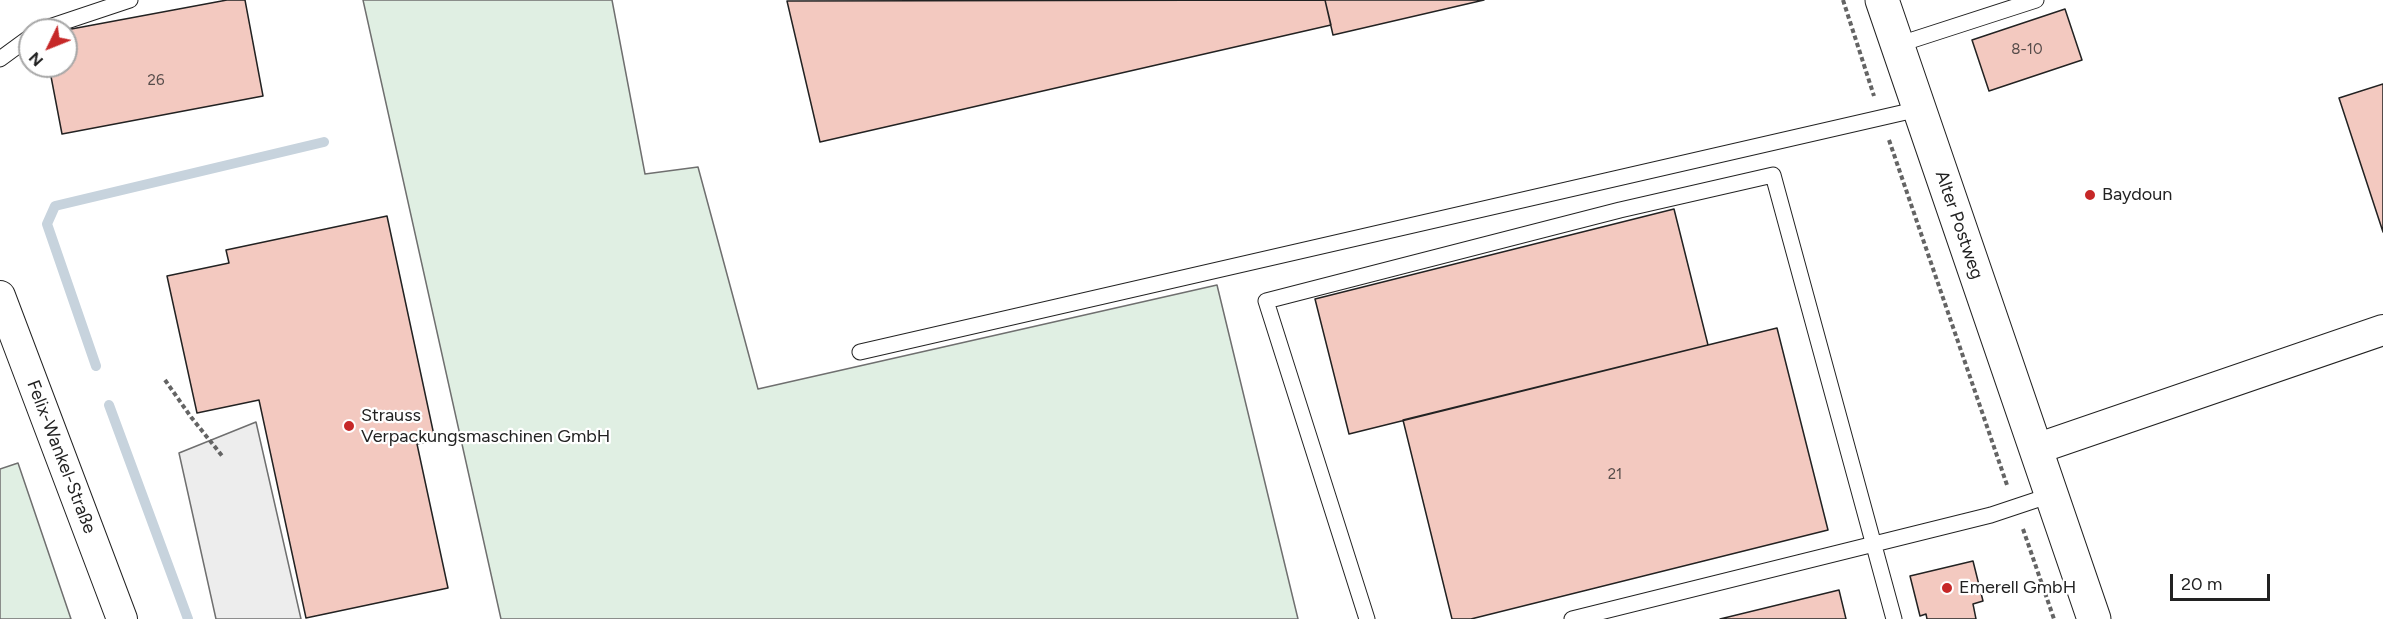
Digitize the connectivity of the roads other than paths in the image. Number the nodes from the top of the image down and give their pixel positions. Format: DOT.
graph roads {
  1 [pos="130,0"];
  2 [pos="1882,0"];
  3 [pos="2036,0"];
  4 [pos="76,18"];
  5 [pos="1897,45"];
  6 [pos="18,46"];
  7 [pos="0,59"];
  8 [pos="1919,109"];
  9 [pos="0,296"];
  10 [pos="2383,330"];
  11 [pos="860,352"];
  12 [pos="2036,449"];
  13 [pos="2051,495"];
  14 [pos="1875,543"];
  15 [pos="122,619"];
  16 [pos="1367,619"];
  17 [pos="1572,619"];
  18 [pos="1894,619"];
  19 [pos="2094,619"];
  1 -- 4 [label="lane"];
  2 -- 5 [label="street, Alter Postweg"];
  3 -- 5 [label="lane"];
  5 -- 8 [label="street, Alter Postweg"];
  6 -- 7 [label="lane"];
  8 -- 11 [label="lane"];
  8 -- 12 [label="street, Alter Postweg"];
  9 -- 15 [label="street, Felix-Wankel-Straße"];
  10 -- 12 [label="street"];
  12 -- 13 [label="street, Alter Postweg"];
  13 -- 14 [label="lane"];
  13 -- 19 [label="street, Alter Postweg"];
  14 -- 16 [label="lane"];
  14 -- 17 [label="lane"];
  14 -- 18 [label="lane"];
}
